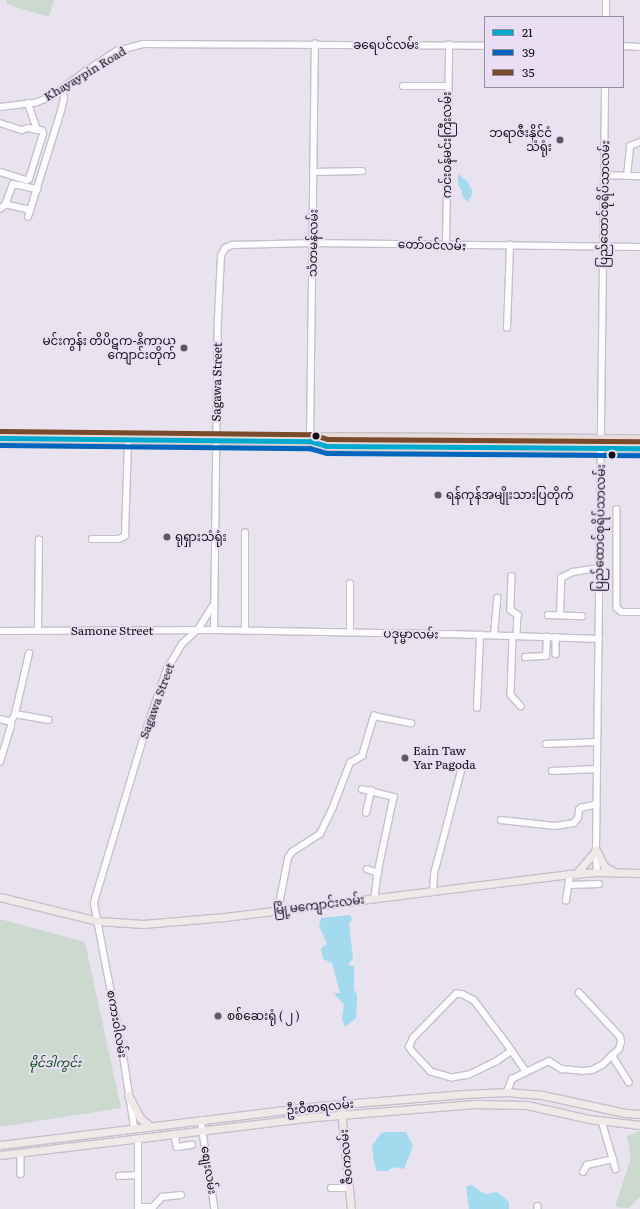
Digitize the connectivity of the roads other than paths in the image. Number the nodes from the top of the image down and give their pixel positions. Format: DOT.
graph roads {
  1 [pos="606,0"];
  2 [pos="606,16"];
  3 [pos="288,44"];
  4 [pos="315,44"];
  5 [pos="449,45"];
  6 [pos="484,46"];
  7 [pos="624,46"];
  8 [pos="640,47"];
  9 [pos="404,86"];
  10 [pos="447,86"];
  11 [pos="605,88"];
  12 [pos="62,89"];
  13 [pos="28,104"];
  14 [pos="0,107"];
  15 [pos="0,124"];
  16 [pos="37,130"];
  17 [pos="640,142"];
  18 [pos="362,171"];
  19 [pos="0,172"];
  20 [pos="314,172"];
  21 [pos="604,175"];
  22 [pos="627,176"];
  23 [pos="640,176"];
  24 [pos="37,189"];
  25 [pos="5,204"];
  26 [pos="0,209"];
  27 [pos="30,210"];
  28 [pos="28,217"];
  29 [pos="313,243"];
  30 [pos="446,245"];
  31 [pos="510,245"];
  32 [pos="603,246"];
  33 [pos="640,247"];
  34 [pos="225,248"];
  35 [pos="507,328"];
  36 [pos="0,438"];
  37 [pos="601,439"];
  38 [pos="640,439"];
  39 [pos="128,440"];
  40 [pos="217,440"];
  41 [pos="310,441"];
  42 [pos="601,448"];
  43 [pos="640,448"];
  44 [pos="617,509"];
  45 [pos="245,533"];
  46 [pos="92,539"];
  47 [pos="39,540"];
  48 [pos="600,568"];
  49 [pos="512,576"];
  50 [pos="350,584"];
  51 [pos="497,598"];
  52 [pos="213,605"];
  53 [pos="640,612"];
  54 [pos="548,615"];
  55 [pos="560,615"];
  56 [pos="582,616"];
  57 [pos="196,630"];
  58 [pos="214,630"];
  59 [pos="0,631"];
  60 [pos="38,631"];
  61 [pos="224,631"];
  62 [pos="245,631"];
  63 [pos="350,633"];
  64 [pos="480,635"];
  65 [pos="494,635"];
  66 [pos="515,636"];
  67 [pos="547,637"];
  68 [pos="556,638"];
  69 [pos="599,639"];
  70 [pos="29,654"];
  71 [pos="556,654"];
  72 [pos="525,657"];
  73 [pos="521,706"];
  74 [pos="477,708"];
  75 [pos="15,714"];
  76 [pos="0,719"];
  77 [pos="48,720"];
  78 [pos="11,722"];
  79 [pos="411,723"];
  80 [pos="598,742"];
  81 [pos="546,744"];
  82 [pos="0,762"];
  83 [pos="597,769"];
  84 [pos="461,771"];
  85 [pos="552,771"];
  86 [pos="362,789"];
  87 [pos="371,791"];
  88 [pos="597,804"];
  89 [pos="366,813"];
  90 [pos="501,820"];
  91 [pos="596,850"];
  92 [pos="367,869"];
  93 [pos="597,872"];
  94 [pos="615,872"];
  95 [pos="378,873"];
  96 [pos="640,873"];
  97 [pos="573,874"];
  98 [pos="599,884"];
  99 [pos="569,885"];
  100 [pos="433,890"];
  101 [pos="0,897"];
  102 [pos="376,898"];
  103 [pos="566,901"];
  104 [pos="278,910"];
  105 [pos="98,921"];
  106 [pos="579,993"];
  107 [pos="512,1051"];
  108 [pos="612,1055"];
  109 [pos="526,1071"];
  110 [pos="629,1082"];
  111 [pos="509,1093"];
  112 [pos="128,1095"];
  113 [pos="396,1099"];
  114 [pos="340,1104"];
  115 [pos="510,1104"];
  116 [pos="597,1108"];
  117 [pos="397,1110"];
  118 [pos="274,1111"];
  119 [pos="640,1114"];
  120 [pos="343,1115"];
  121 [pos="201,1120"];
  122 [pos="599,1120"];
  123 [pos="275,1122"];
  124 [pos="640,1125"];
  125 [pos="150,1126"];
  126 [pos="134,1128"];
  127 [pos="203,1130"];
  128 [pos="175,1134"];
  129 [pos="138,1138"];
  130 [pos="19,1142"];
  131 [pos="0,1145"];
  132 [pos="192,1145"];
  133 [pos="21,1153"];
  134 [pos="0,1155"];
  135 [pos="613,1159"];
  136 [pos="616,1169"];
  137 [pos="583,1172"];
  138 [pos="21,1174"];
  139 [pos="138,1175"];
  140 [pos="119,1176"];
  141 [pos="331,1188"];
  142 [pos="349,1188"];
  143 [pos="181,1195"];
  144 [pos="138,1208"];
  145 [pos="153,1208"];
  146 [pos="215,1209"];
  147 [pos="351,1209"];
  1 -- 2 [label="street"];
  3 -- 4 [label="street, ခရေပင်လမ်း"];
  3 -- 12 [label="street, Khayaypin Road"];
  4 -- 5 [label="street, ခရေပင်လမ်း"];
  4 -- 20 [label="street, သံတမန်လမ်း"];
  5 -- 6 [label="street, ခရေပင်လမ်း"];
  5 -- 10 [label="street, ကင်းဝန်မင်းကြီးလမ်း"];
  7 -- 8 [label="street"];
  9 -- 10 [label="street"];
  10 -- 30 [label="street, ကင်းဝန်မင်းကြီးလမ်း"];
  11 -- 21 [label="street, ပြည်ထောင်စုရိပ်သာလမ်း"];
  12 -- 13 [label="street, Khayaypin Road"];
  12 -- 24 [label="street"];
  13 -- 14 [label="street, Khayaypin Road"];
  13 -- 16 [label="street"];
  15 -- 16 [label="street"];
  16 -- 19 [label="street"];
  17 -- 22 [label="street"];
  18 -- 20 [label="street"];
  20 -- 29 [label="street, သံတမန်လမ်း"];
  21 -- 22 [label="street"];
  21 -- 32 [label="street, ပြည်ထောင်စုရိပ်သာလမ်း"];
  22 -- 23 [label="street"];
  24 -- 25 [label="street"];
  24 -- 27 [label="street"];
  25 -- 26 [label="street"];
  25 -- 27 [label="street"];
  27 -- 28 [label="street"];
  29 -- 30 [label="street, တော်ဝင်လမ်း"];
  29 -- 34 [label="street, တော်ဝင်လမ်း"];
  29 -- 41 [label="street, သံတမန်လမ်း"];
  30 -- 31 [label="street, တော်ဝင်လမ်း"];
  31 -- 32 [label="street, တော်ဝင်လမ်း"];
  31 -- 35 [label="street"];
  32 -- 33 [label="street, တော်ဝင်လမ်း"];
  32 -- 37 [label="street, ပြည်ထောင်စုရိပ်သာလမ်း"];
  34 -- 40 [label="street, Sagawa Street"];
  36 -- 39 [label="highway"];
  37 -- 38 [label="highway"];
  37 -- 41 [label="highway"];
  37 -- 42 [label="street, ပြည်ထောင်စုရိပ်သာလမ်း"];
  39 -- 40 [label="highway"];
  39 -- 46 [label="street"];
  40 -- 41 [label="highway"];
  40 -- 52 [label="street, Sagawa Street"];
  41 -- 42 [label="highway"];
  42 -- 43 [label="highway"];
  42 -- 48 [label="street, ပြည်ထောင်စုရိပ်သာလမ်း"];
  44 -- 53 [label="street"];
  45 -- 62 [label="street"];
  47 -- 60 [label="street"];
  48 -- 55 [label="street"];
  48 -- 69 [label="street, ပြည်ထောင်စုရိပ်သာလမ်း"];
  49 -- 66 [label="street"];
  50 -- 63 [label="street"];
  51 -- 65 [label="street"];
  52 -- 57 [label="street, Sagawa Street"];
  52 -- 58 [label="street"];
  54 -- 55 [label="street"];
  55 -- 56 [label="street"];
  57 -- 58 [label="street, Samone Street"];
  57 -- 60 [label="street, Samone Street"];
  57 -- 105 [label="street, Sagawa Street"];
  58 -- 61 [label="street, Samone Street"];
  59 -- 60 [label="street, Samone Street"];
  61 -- 62 [label="street, ပဒုမ္မာလမ်း"];
  62 -- 63 [label="street, ပဒုမ္မာလမ်း"];
  63 -- 64 [label="street, ပဒုမ္မာလမ်း"];
  64 -- 65 [label="street, ပဒုမ္မာလမ်း"];
  64 -- 74 [label="street"];
  65 -- 66 [label="street, ပဒုမ္မာလမ်း"];
  66 -- 67 [label="street, ပဒုမ္မာလမ်း"];
  66 -- 73 [label="street"];
  67 -- 68 [label="street, ပဒုမ္မာလမ်း"];
  67 -- 72 [label="street"];
  68 -- 69 [label="street, ပဒုမ္မာလမ်း"];
  68 -- 71 [label="street"];
  69 -- 80 [label="street, ပြည်ထောင်စုရိပ်သာလမ်း"];
  70 -- 75 [label="street"];
  75 -- 77 [label="street"];
  75 -- 78 [label="street"];
  76 -- 78 [label="street"];
  78 -- 82 [label="street"];
  79 -- 104 [label="street"];
  80 -- 81 [label="street"];
  80 -- 83 [label="street, ပြည်ထောင်စုရိပ်သာလမ်း"];
  83 -- 85 [label="street"];
  83 -- 88 [label="street, ပြည်ထောင်စုရိပ်သာလမ်း"];
  84 -- 100 [label="street"];
  86 -- 87 [label="street"];
  87 -- 89 [label="street"];
  87 -- 95 [label="street"];
  88 -- 90 [label="street"];
  88 -- 91 [label="street, ပြည်ထောင်စုရိပ်သာလမ်း"];
  91 -- 93 [label="street, ပြည်ထောင်စုရိပ်သာလမ်း"];
  91 -- 94 [label="main road"];
  91 -- 97 [label="main road"];
  92 -- 95 [label="street"];
  93 -- 94 [label="main road, မြို့မကျောင်းလမ်း"];
  93 -- 97 [label="main road, မြို့မကျောင်းလမ်း"];
  94 -- 96 [label="main road, မြို့မကျောင်းလမ်း"];
  95 -- 102 [label="street"];
  97 -- 99 [label="street"];
  97 -- 100 [label="main road, မြို့မကျောင်းလမ်း"];
  98 -- 99 [label="street"];
  99 -- 103 [label="street"];
  100 -- 102 [label="main road, မြို့မကျောင်းလမ်း"];
  101 -- 105 [label="main road, မြို့မကျောင်းလမ်း"];
  102 -- 104 [label="main road, မြို့မကျောင်းလမ်း"];
  104 -- 105 [label="main road, မြို့မကျောင်းလမ်း"];
  105 -- 112 [label="street, စကားဝါလမ်း"];
  106 -- 108 [label="street"];
  107 -- 107 [label="street"];
  107 -- 109 [label="street"];
  108 -- 109 [label="street"];
  108 -- 110 [label="street"];
  109 -- 111 [label="street"];
  111 -- 113 [label="main road, ဦးဝီစာရလမ်း"];
  111 -- 115 [label="main road"];
  111 -- 116 [label="main road, ဦးဝီစာရလမ်း"];
  112 -- 125 [label="main road"];
  112 -- 126 [label="street, စကားဝါလမ်း"];
  113 -- 114 [label="main road, ဦးဝီစာရလမ်း"];
  113 -- 117 [label="main road"];
  114 -- 118 [label="main road, ဦးဝီစာရလမ်း"];
  114 -- 120 [label="main road, ဇီဝကလမ်း"];
  115 -- 117 [label="main road, ဦးဝီစာရလမ်း"];
  115 -- 122 [label="main road, ဦးဝီစာရလမ်း"];
  116 -- 119 [label="main road, ဦးဝီစာရလမ်း"];
  116 -- 122 [label="main road"];
  117 -- 120 [label="main road, ဦးဝီစာရလမ်း"];
  118 -- 121 [label="main road, ဦးဝီစာရလမ်း"];
  118 -- 123 [label="main road"];
  120 -- 123 [label="main road, ဦးဝီစာရလမ်း"];
  120 -- 142 [label="main road, ဇီဝကလမ်း"];
  121 -- 125 [label="main road, ဦးဝီစာရလမ်း"];
  121 -- 127 [label="street, စျေးလမ်း"];
  122 -- 124 [label="main road, ဦးဝီစာရလမ်း"];
  122 -- 135 [label="street"];
  123 -- 127 [label="main road, ဦးဝီစာရလမ်း"];
  125 -- 126 [label="main road, ဦးဝီစာရလမ်း"];
  126 -- 130 [label="main road, ဦးဝီစာရလမ်း"];
  127 -- 128 [label="main road, ဦးဝီစာရလမ်း"];
  127 -- 146 [label="street, စျေးလမ်း"];
  128 -- 129 [label="main road, ဦးဝီစာရလမ်း"];
  128 -- 132 [label="street"];
  129 -- 133 [label="main road, ဦးဝီစာရလမ်း"];
  129 -- 139 [label="street"];
  130 -- 131 [label="main road, ဦးဝီစာရလမ်း"];
  130 -- 133 [label="main road"];
  133 -- 134 [label="main road, ဦးဝီစာရလမ်း"];
  133 -- 138 [label="street"];
  135 -- 136 [label="street"];
  135 -- 137 [label="street"];
  139 -- 140 [label="street"];
  139 -- 144 [label="street"];
  141 -- 142 [label="street"];
  142 -- 147 [label="main road, ဇီဝကလမ်း"];
  143 -- 145 [label="street"];
  144 -- 145 [label="street"];
}
